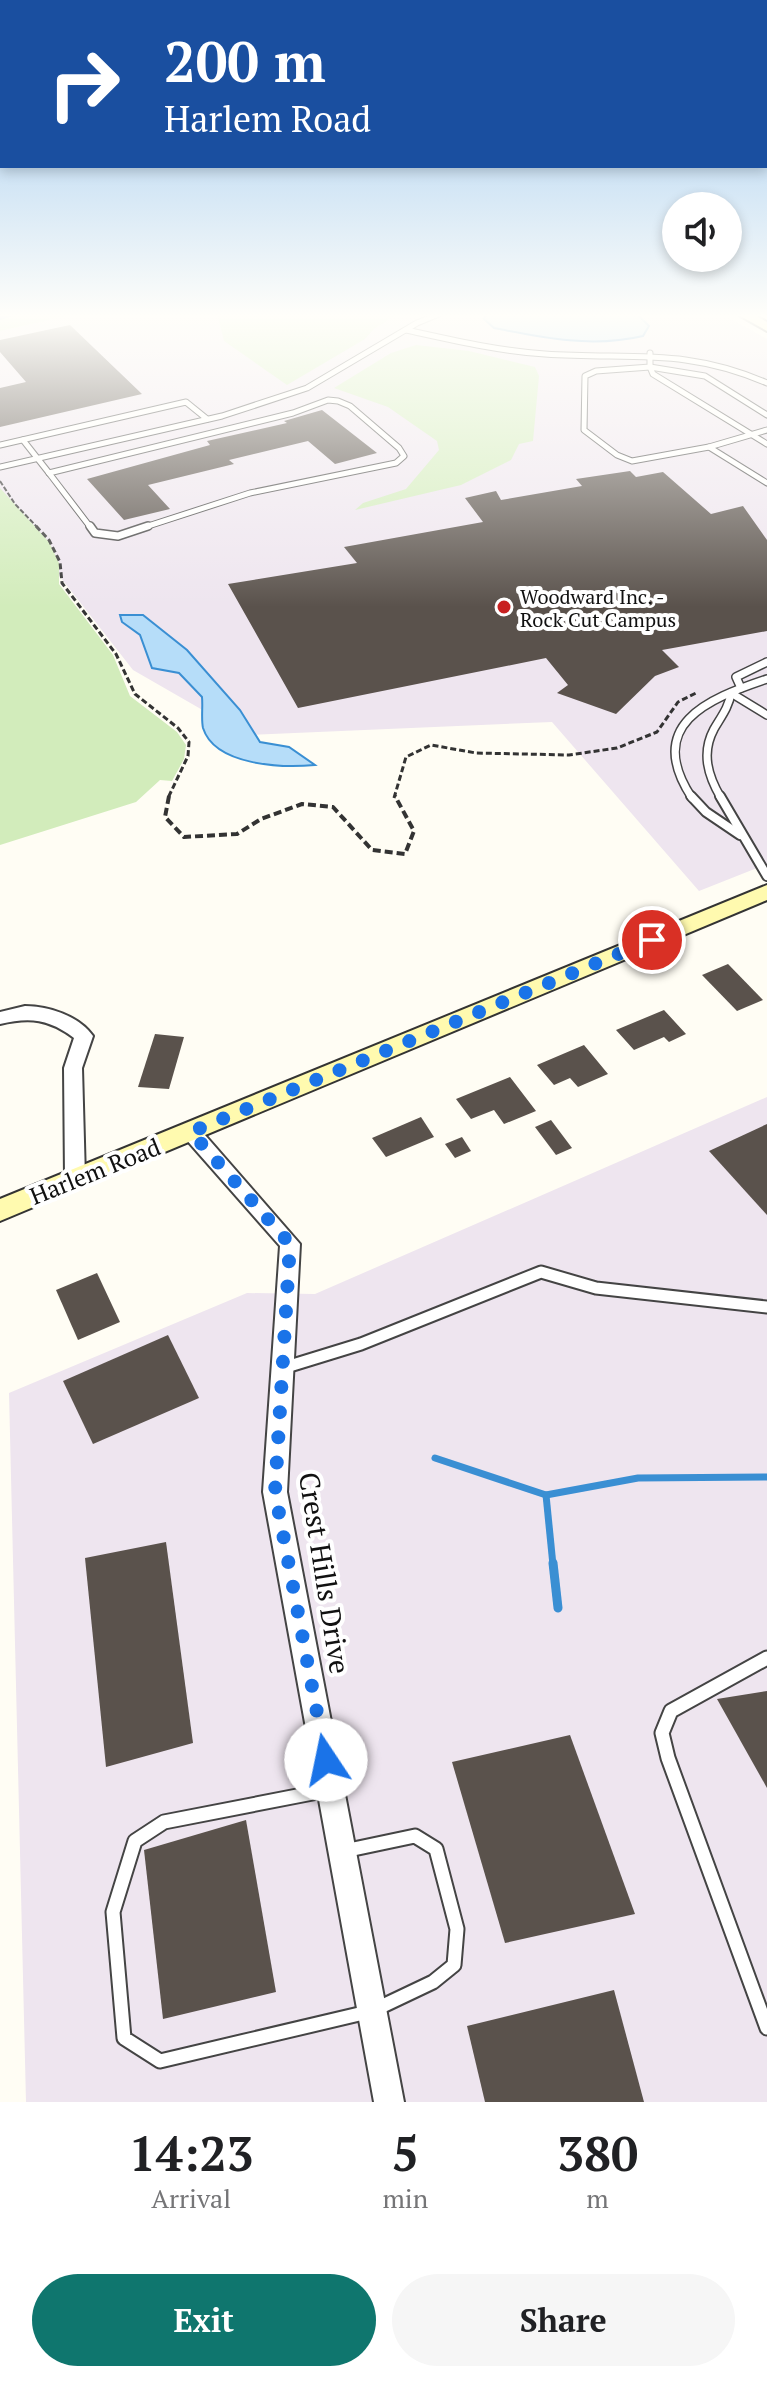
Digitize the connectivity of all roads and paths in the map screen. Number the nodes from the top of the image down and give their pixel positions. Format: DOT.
graph roads {
  1 [pos="147,411"];
  2 [pos="197,411"];
  3 [pos="233,411"];
  4 [pos="298,411"];
  5 [pos="356,411"];
  6 [pos="584,411"];
  7 [pos="713,411"];
  8 [pos="207,419"];
  9 [pos="767,430"];
  10 [pos="752,435"];
  11 [pos="23,440"];
  12 [pos="767,444"];
  13 [pos="0,445"];
  14 [pos="709,447"];
  15 [pos="38,458"];
  16 [pos="0,467"];
  17 [pos="46,474"];
  18 [pos="0,481"];
  19 [pos="767,483"];
  20 [pos="767,662"];
  21 [pos="767,679"];
  22 [pos="706,688"];
  23 [pos="741,688"];
  24 [pos="731,693"];
  25 [pos="767,715"];
  26 [pos="740,835"];
  27 [pos="767,876"];
  28 [pos="767,892"];
  29 [pos="0,1018"];
  30 [pos="191,1132"];
  31 [pos="75,1178"];
  32 [pos="0,1210"];
  33 [pos="767,1307"];
  34 [pos="283,1368"];
  35 [pos="767,1658"];
  36 [pos="331,1789"];
  37 [pos="342,1851"];
  38 [pos="372,2011"];
  39 [pos="767,2028"];
  40 [pos="389,2102"];
  1 -- 11 [label="lane"];
  2 -- 8 [label="lane"];
  3 -- 8 [label="lane"];
  4 -- 17 [label="lane"];
  5 -- 17 [label="lane"];
  6 -- 14 [label="lane"];
  7 -- 10 [label="lane"];
  8 -- 15 [label="lane"];
  9 -- 10 [label="lane"];
  10 -- 12 [label="lane"];
  10 -- 14 [label="lane"];
  11 -- 13 [label="lane"];
  11 -- 15 [label="lane"];
  14 -- 19 [label="lane"];
  15 -- 16 [label="lane"];
  15 -- 17 [label="lane"];
  18 -- 22 [label="path"];
  20 -- 23 [label="lane"];
  21 -- 23 [label="lane"];
  23 -- 24 [label="lane"];
  24 -- 25 [label="lane"];
  24 -- 26 [label="lane"];
  24 -- 26 [label="lane"];
  26 -- 27 [label="lane"];
  28 -- 30 [label="main road, Harlem Road"];
  29 -- 31 [label="street"];
  30 -- 31 [label="main road, Harlem Road"];
  30 -- 34 [label="street, Crest Hills Drive"];
  31 -- 32 [label="main road, Harlem Road"];
  33 -- 34 [label="lane"];
  34 -- 36 [label="street, Crest Hills Drive"];
  35 -- 39 [label="lane"];
  36 -- 37 [label="street, Crest Hills Drive"];
  36 -- 38 [label="lane"];
  37 -- 38 [label="street, Crest Hills Drive"];
  37 -- 38 [label="lane"];
  38 -- 40 [label="street, Crest Hills Drive"];
}
